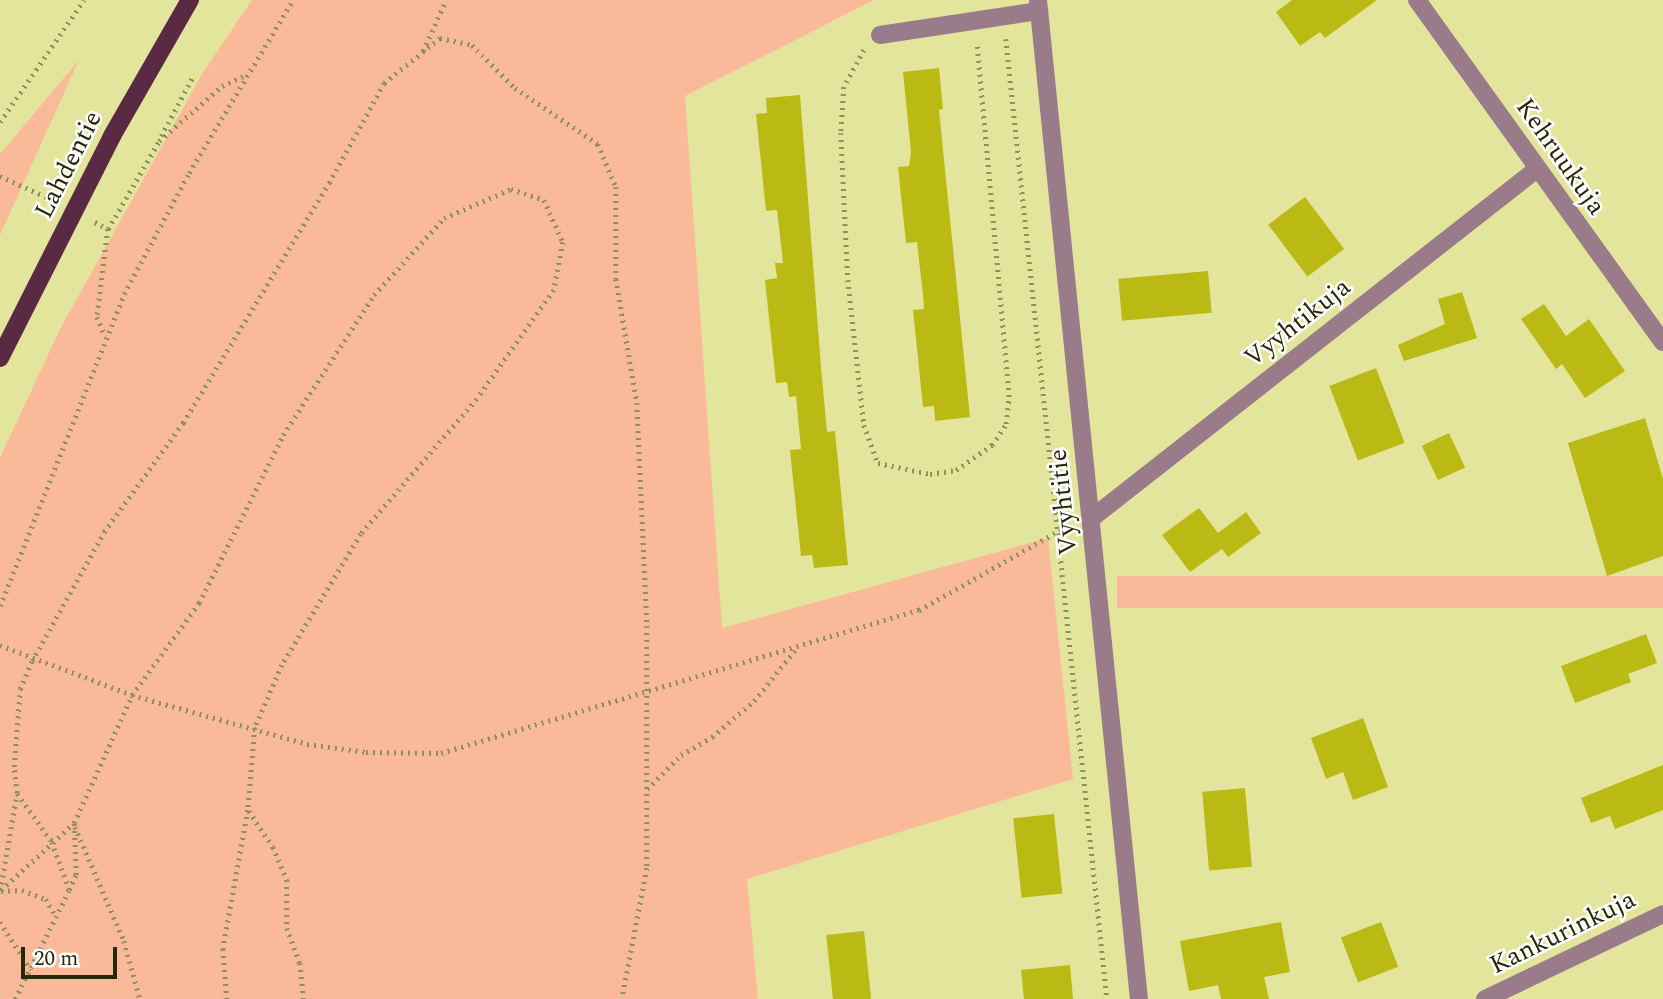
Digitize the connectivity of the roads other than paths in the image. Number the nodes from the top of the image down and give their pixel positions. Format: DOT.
graph roads {
  1 [pos="190,0"];
  2 [pos="1417,0"];
  3 [pos="1039,6"];
  4 [pos="880,35"];
  5 [pos="1537,169"];
  6 [pos="1663,342"];
  7 [pos="0,358"];
  8 [pos="1092,519"];
  9 [pos="1663,914"];
  10 [pos="1139,999"];
  11 [pos="1485,999"];
  1 -- 7 [label="main road, Lahdentie"];
  2 -- 5 [label="street, Kehruukuja"];
  3 -- 4 [label="street"];
  3 -- 8 [label="street, Vyyhtitie"];
  5 -- 6 [label="street, Kehruukuja"];
  5 -- 8 [label="street, Vyyhtikuja"];
  8 -- 10 [label="street, Vyyhtitie"];
  9 -- 11 [label="street, Kankurinkuja"];
}
